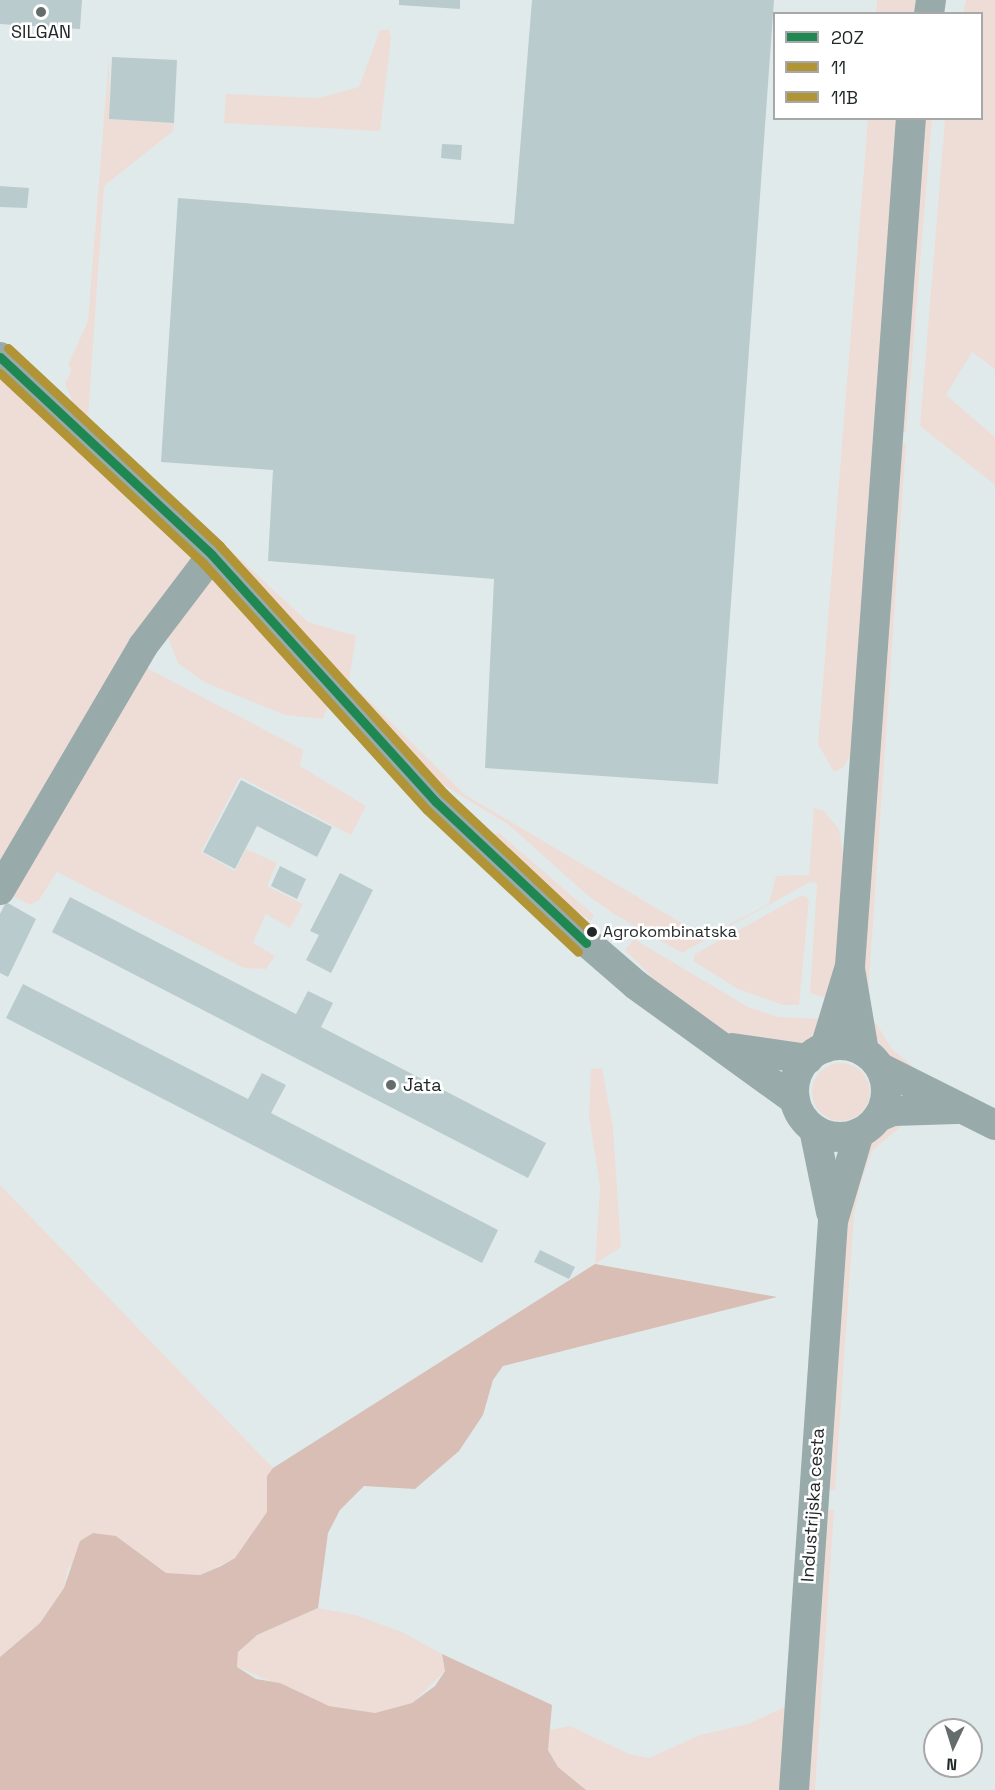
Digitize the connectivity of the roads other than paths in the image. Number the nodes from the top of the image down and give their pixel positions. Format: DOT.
graph roads {
  1 [pos="911,120"];
  2 [pos="0,357"];
  3 [pos="212,555"];
  4 [pos="0,890"];
  5 [pos="850,966"];
  6 [pos="729,1048"];
  7 [pos="816,1053"];
  8 [pos="872,1060"];
  9 [pos="795,1100"];
  10 [pos="957,1109"];
  11 [pos="869,1125"];
  12 [pos="995,1125"];
  13 [pos="814,1129"];
  14 [pos="833,1221"];
  15 [pos="794,1790"];
  1 -- 5 [label="street"];
  2 -- 3 [label="street"];
  3 -- 4 [label="street"];
  3 -- 6 [label="street"];
  5 -- 7 [label="street"];
  5 -- 8 [label="street"];
  6 -- 7 [label="street"];
  6 -- 9 [label="street"];
  7 -- 8 [label="street"];
  7 -- 9 [label="street"];
  8 -- 10 [label="street"];
  8 -- 11 [label="street"];
  9 -- 13 [label="street"];
  10 -- 11 [label="street"];
  10 -- 12 [label="street"];
  11 -- 13 [label="street"];
  11 -- 14 [label="street, Industrijska cesta"];
  13 -- 14 [label="street, Industrijska cesta"];
  14 -- 15 [label="street, Industrijska cesta"];
}
